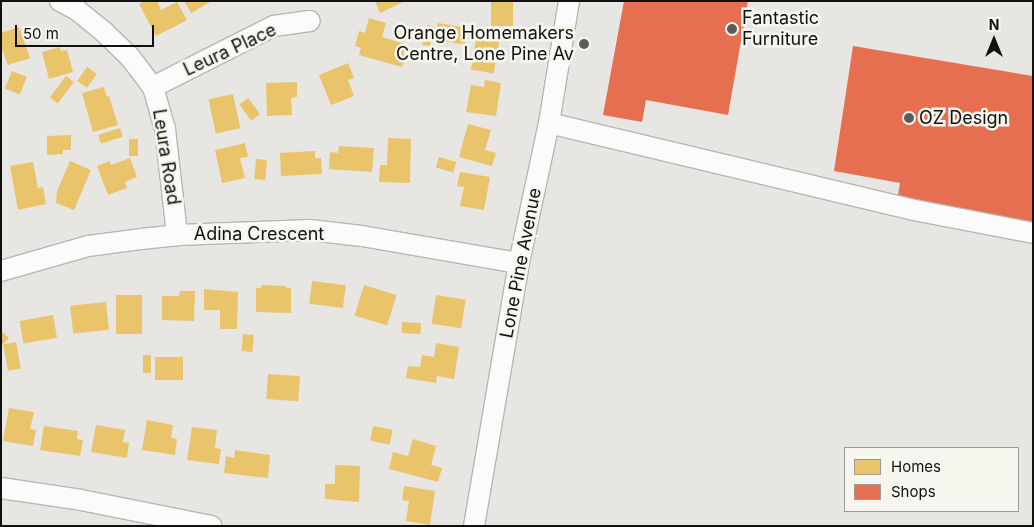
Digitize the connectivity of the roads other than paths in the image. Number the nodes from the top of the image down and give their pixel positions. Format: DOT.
graph roads {
  1 [pos="60,1"];
  2 [pos="569,1"];
  3 [pos="310,21"];
  4 [pos="153,88"];
  5 [pos="549,123"];
  6 [pos="1033,232"];
  7 [pos="177,235"];
  8 [pos="519,263"];
  9 [pos="1,270"];
  10 [pos="1,488"];
  11 [pos="210,526"];
  12 [pos="474,526"];
  1 -- 4 [label="street, Leura Road"];
  2 -- 5 [label="street, Lone Pine Avenue"];
  3 -- 4 [label="street, Leura Place"];
  4 -- 7 [label="street, Leura Road"];
  5 -- 6 [label="street"];
  5 -- 8 [label="street, Lone Pine Avenue"];
  7 -- 8 [label="street, Adina Crescent"];
  7 -- 9 [label="street, Adina Crescent"];
  8 -- 12 [label="street, Lone Pine Avenue"];
  10 -- 11 [label="street"];
}
